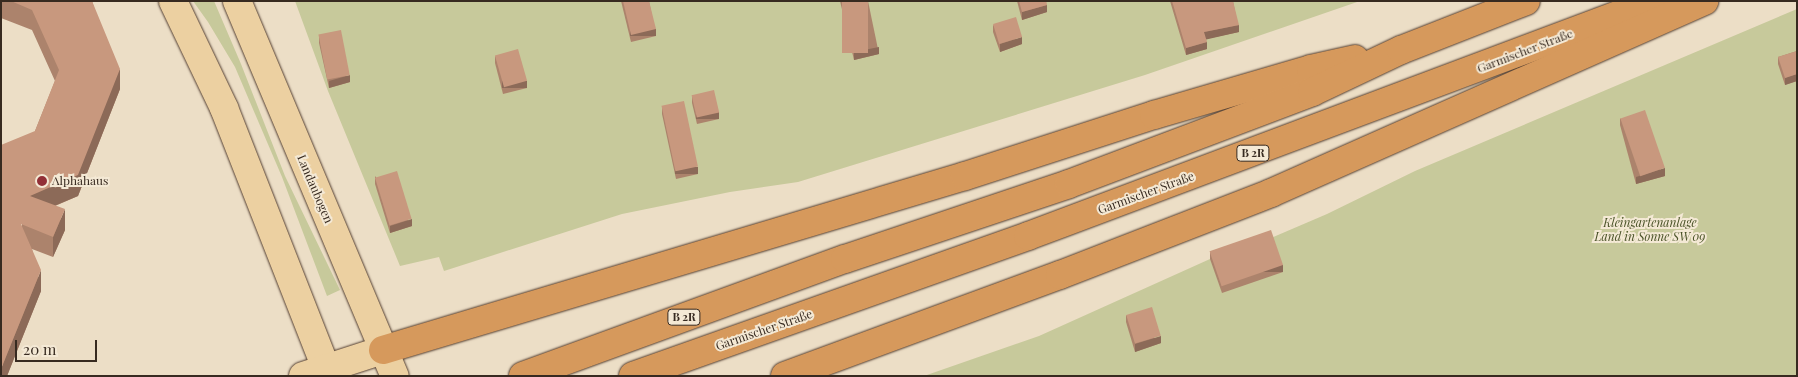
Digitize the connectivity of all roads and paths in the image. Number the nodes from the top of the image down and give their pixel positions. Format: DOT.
graph roads {
  1 [pos="173,1"];
  2 [pos="237,1"];
  3 [pos="1526,1"];
  4 [pos="1655,1"];
  5 [pos="1704,1"];
  6 [pos="1401,50"];
  7 [pos="383,350"];
  8 [pos="320,373"];
  9 [pos="395,376"];
  10 [pos="523,376"];
  11 [pos="633,376"];
  12 [pos="785,376"];
  1 -- 8 [label="main road"];
  2 -- 7 [label="main road, Landaubogen"];
  3 -- 6 [label="highway, B 2R"];
  4 -- 11 [label="highway, Garmischer Straße / B 2R"];
  5 -- 12 [label="highway"];
  6 -- 7 [label="highway"];
  6 -- 10 [label="highway, B 2R"];
  7 -- 8 [label="main road"];
  7 -- 9 [label="main road, Landaubogen"];
}
